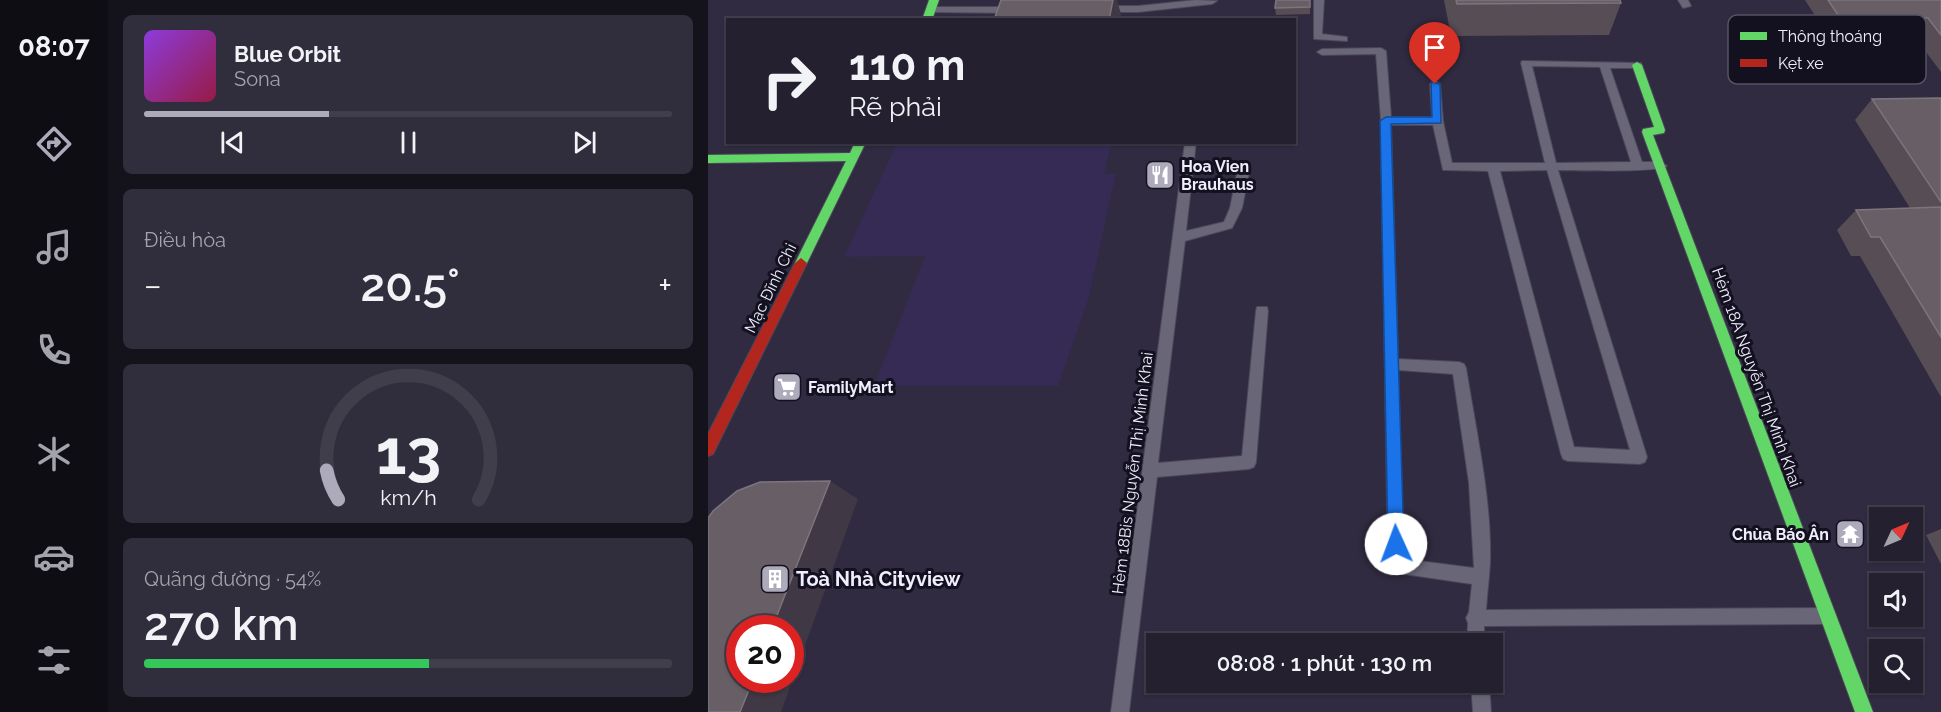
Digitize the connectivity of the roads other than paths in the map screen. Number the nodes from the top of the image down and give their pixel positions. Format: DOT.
graph roads {
  1 [pos="1319,0"];
  2 [pos="1212,1"];
  3 [pos="1022,9"];
  4 [pos="1091,9"];
  5 [pos="931,10"];
  6 [pos="1344,39"];
  7 [pos="1322,52"];
  8 [pos="1604,64"];
  9 [pos="1637,65"];
  10 [pos="1435,84"];
  11 [pos="1386,121"];
  12 [pos="1438,121"];
  13 [pos="860,144"];
  14 [pos="1191,144"];
  15 [pos="853,157"];
  16 [pos="708,159"];
  17 [pos="1661,166"];
  18 [pos="1493,167"];
  19 [pos="1638,167"];
  20 [pos="1552,168"];
  21 [pos="1243,173"];
  22 [pos="1178,238"];
  23 [pos="1262,311"];
  24 [pos="1390,364"];
  25 [pos="709,444"];
  26 [pos="1150,471"];
  27 [pos="1479,577"];
  28 [pos="1829,616"];
  29 [pos="1474,618"];
  30 [pos="1475,633"];
  31 [pos="1481,693"];
  32 [pos="1120,712"];
  33 [pos="1482,712"];
  34 [pos="1864,712"];
  1 -- 6 [label="lane"];
  2 -- 4 [label="lane"];
  3 -- 5 [label="lane"];
  7 -- 11 [label="lane"];
  8 -- 9 [label="lane"];
  8 -- 19 [label="lane"];
  8 -- 20 [label="lane"];
  9 -- 17 [label="street, Hẻm 18A Nguyễn Thị Minh Khai"];
  10 -- 12 [label="lane"];
  11 -- 12 [label="lane"];
  11 -- 24 [label="lane"];
  12 -- 18 [label="lane"];
  13 -- 15 [label="street, Mạc Đĩnh Chi"];
  14 -- 22 [label="lane, Hẻm 18Bis Nguyễn Thị Minh Khai"];
  15 -- 16 [label="street"];
  15 -- 25 [label="street, Mạc Đĩnh Chi"];
  17 -- 19 [label="lane"];
  17 -- 28 [label="street, Hẻm 18A Nguyễn Thị Minh Khai"];
  18 -- 20 [label="lane"];
  18 -- 20 [label="lane"];
  19 -- 20 [label="lane"];
  21 -- 22 [label="lane"];
  22 -- 26 [label="lane, Hẻm 18Bis Nguyễn Thị Minh Khai"];
  23 -- 26 [label="lane"];
  24 -- 27 [label="lane"];
  24 -- 27 [label="lane"];
  26 -- 32 [label="lane, Hẻm 18Bis Nguyễn Thị Minh Khai"];
  27 -- 29 [label="lane"];
  28 -- 29 [label="lane"];
  28 -- 34 [label="street, Hẻm 18A Nguyễn Thị Minh Khai"];
  29 -- 30 [label="lane"];
  31 -- 33 [label="lane"];
}
